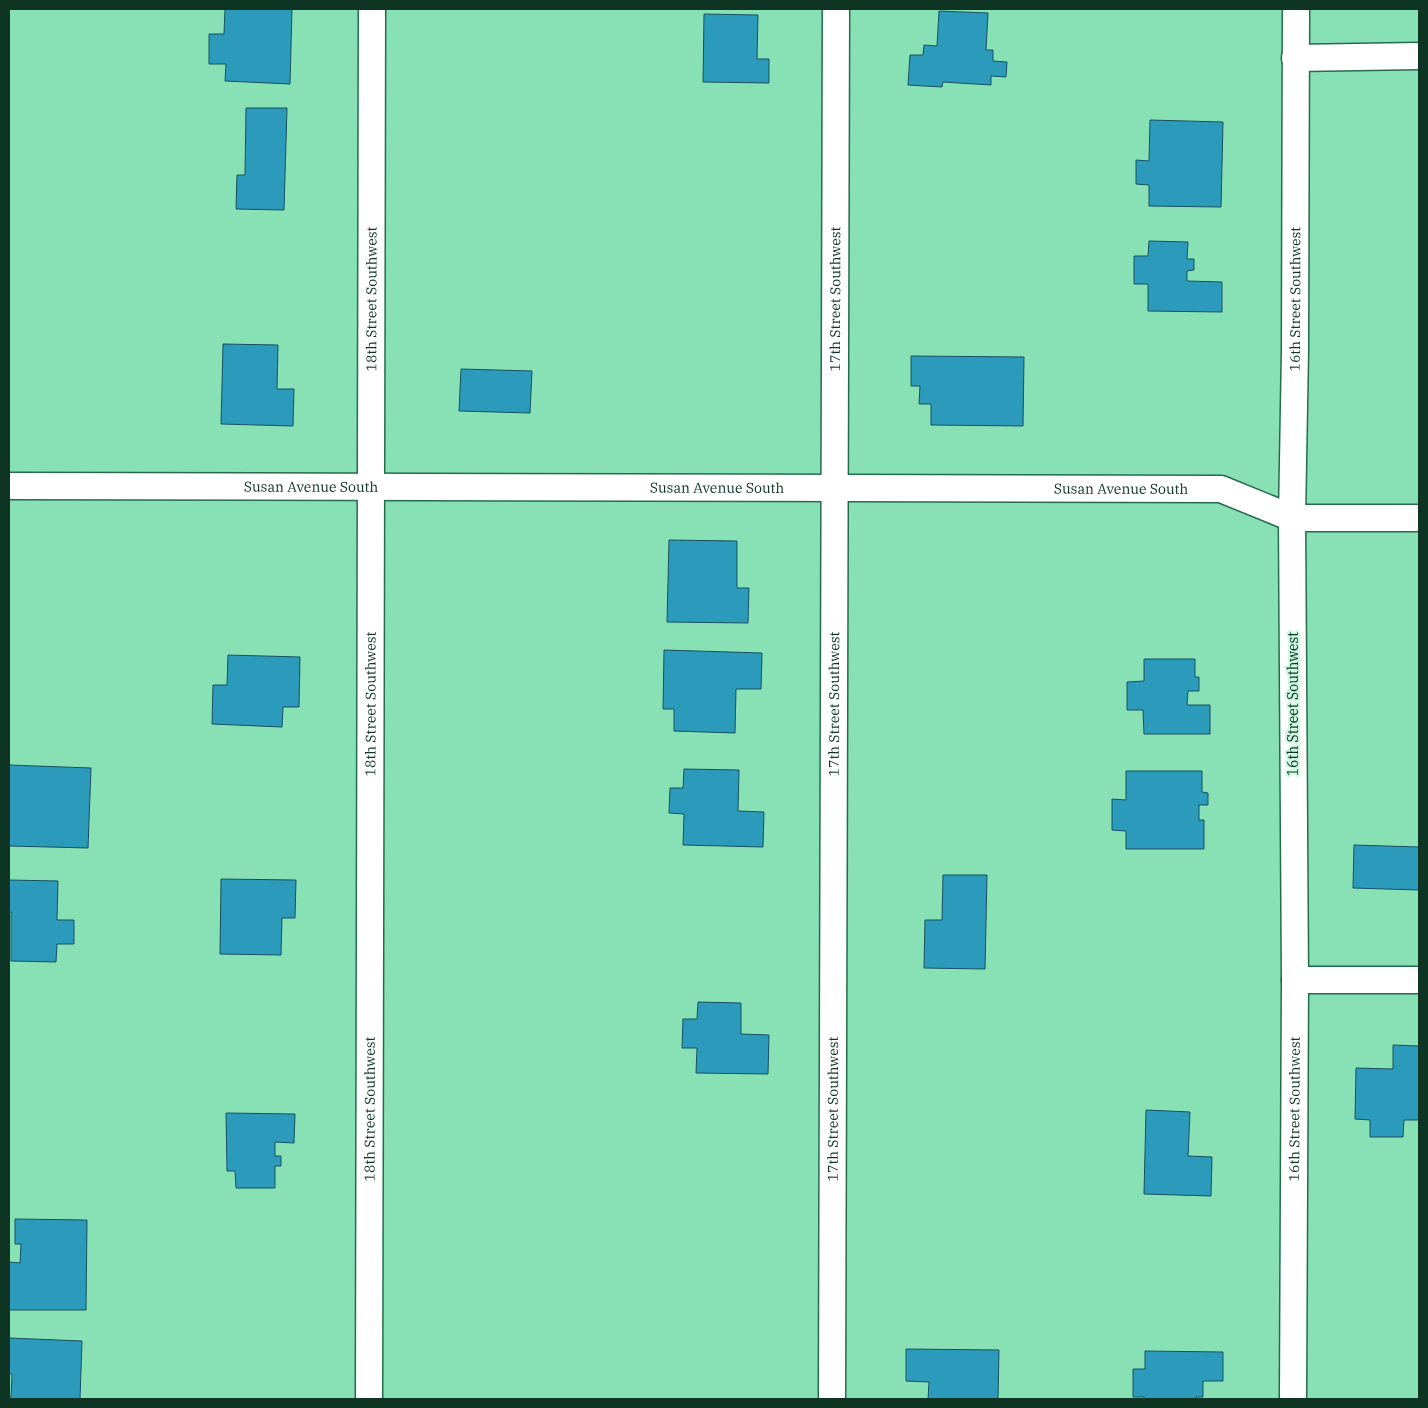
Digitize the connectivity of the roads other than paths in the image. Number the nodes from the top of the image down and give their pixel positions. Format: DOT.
graph roads {
  1 [pos="372,9"];
  2 [pos="836,9"];
  3 [pos="1296,9"];
  4 [pos="1419,56"];
  5 [pos="1296,58"];
  6 [pos="9,486"];
  7 [pos="371,487"];
  8 [pos="835,488"];
  9 [pos="1292,518"];
  10 [pos="1419,518"];
  11 [pos="1295,980"];
  12 [pos="1419,980"];
  13 [pos="369,1399"];
  14 [pos="832,1399"];
  15 [pos="1293,1399"];
  1 -- 7 [label="street, 18th Street Southwest"];
  2 -- 8 [label="street, 17th Street Southwest"];
  3 -- 5 [label="street, 16th Street Southwest"];
  4 -- 5 [label="street"];
  5 -- 9 [label="street, 16th Street Southwest"];
  6 -- 7 [label="street, Susan Avenue South"];
  7 -- 8 [label="street, Susan Avenue South"];
  7 -- 13 [label="street, 18th Street Southwest"];
  8 -- 9 [label="street, Susan Avenue South"];
  8 -- 14 [label="street, 17th Street Southwest"];
  9 -- 10 [label="street, Susan Avenue South"];
  9 -- 11 [label="street, 16th Street Southwest"];
  11 -- 12 [label="street"];
  11 -- 15 [label="street, 16th Street Southwest"];
}
